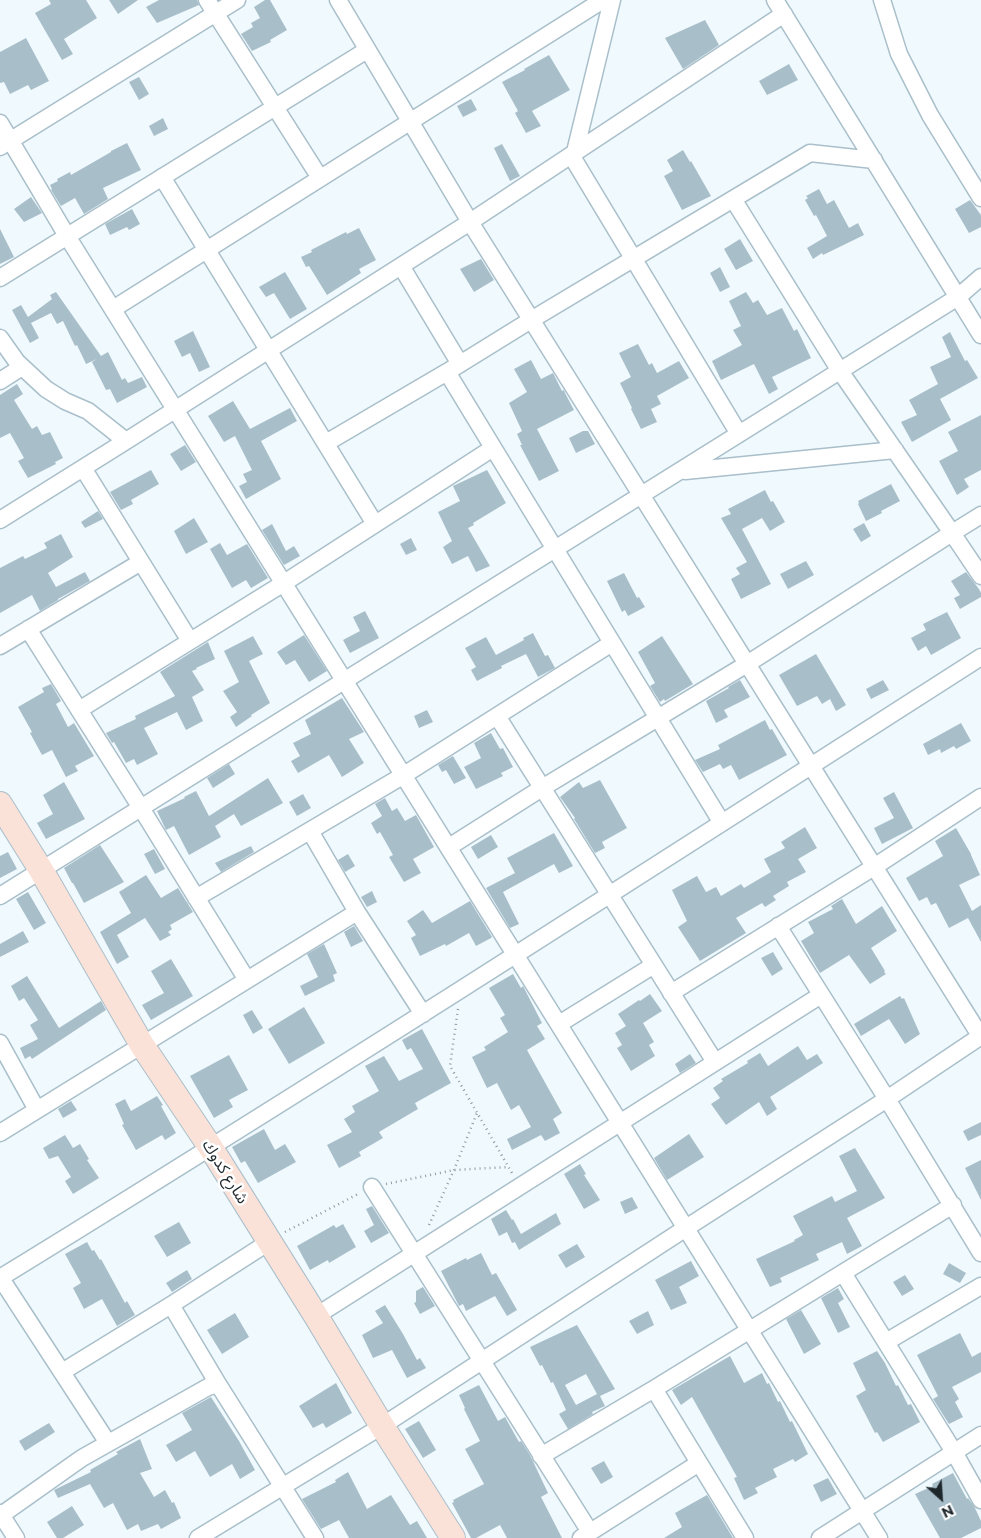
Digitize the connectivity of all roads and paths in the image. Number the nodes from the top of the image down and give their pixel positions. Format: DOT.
graph roads {
  1 [pos="236,0"];
  2 [pos="338,0"];
  3 [pos="603,0"];
  4 [pos="612,0"];
  5 [pos="775,0"];
  6 [pos="882,0"];
  7 [pos="211,7"];
  8 [pos="784,14"];
  9 [pos="368,50"];
  10 [pos="275,107"];
  11 [pos="410,122"];
  12 [pos="0,123"];
  13 [pos="5,143"];
  14 [pos="573,154"];
  15 [pos="874,160"];
  16 [pos="162,177"];
  17 [pos="320,178"];
  18 [pos="981,198"];
  19 [pos="733,199"];
  20 [pos="470,222"];
  21 [pos="68,236"];
  22 [pos="206,250"];
  23 [pos="633,259"];
  24 [pos="401,266"];
  25 [pos="981,277"];
  26 [pos="0,278"];
  27 [pos="958,297"];
  28 [pos="113,308"];
  29 [pos="531,320"];
  30 [pos="981,335"];
  31 [pos="0,338"];
  32 [pos="268,350"];
  33 [pos="22,367"];
  34 [pos="453,368"];
  35 [pos="840,371"];
  36 [pos="0,381"];
  37 [pos="176,409"];
  38 [pos="739,434"];
  39 [pos="126,441"];
  40 [pos="326,443"];
  41 [pos="493,448"];
  42 [pos="895,450"];
  43 [pos="83,468"];
  44 [pos="681,471"];
  45 [pos="641,496"];
  46 [pos="981,514"];
  47 [pos="0,520"];
  48 [pos="376,524"];
  49 [pos="952,533"];
  50 [pos="554,550"];
  51 [pos="141,562"];
  52 [pos="981,576"];
  53 [pos="284,583"];
  54 [pos="28,629"];
  55 [pos="190,641"];
  56 [pos="612,643"];
  57 [pos="0,646"];
  58 [pos="981,657"];
  59 [pos="747,664"];
  60 [pos="345,680"];
  61 [pos="79,710"];
  62 [pos="497,716"];
  63 [pos="658,718"];
  64 [pos="810,766"];
  65 [pos="404,775"];
  66 [pos="542,788"];
  67 [pos="979,803"];
  68 [pos="0,804"];
  69 [pos="141,808"];
  70 [pos="722,823"];
  71 [pos="310,831"];
  72 [pos="449,847"];
  73 [pos="874,867"];
  74 [pos="41,870"];
  75 [pos="609,895"];
  76 [pos="0,896"];
  77 [pos="196,898"];
  78 [pos="356,912"];
  79 [pos="778,926"];
  80 [pos="516,955"];
  81 [pos="654,965"];
  82 [pos="247,980"];
  83 [pos="461,990"];
  84 [pos="671,993"];
  85 [pos="821,995"];
  86 [pos="423,1014"];
  87 [pos="559,1024"];
  88 [pos="981,1037"];
  89 [pos="0,1043"];
  90 [pos="142,1045"];
  91 [pos="715,1062"];
  92 [pos="887,1100"];
  93 [pos="37,1110"];
  94 [pos="477,1113"];
  95 [pos="620,1122"];
  96 [pos="0,1133"];
  97 [pos="211,1148"];
  98 [pos="520,1186"];
  99 [pos="372,1187"];
  100 [pos="953,1206"];
  101 [pos="686,1228"];
  102 [pos="269,1242"];
  103 [pos="415,1253"];
  104 [pos="981,1253"];
  105 [pos="843,1273"];
  106 [pos="0,1278"];
  107 [pos="981,1286"];
  108 [pos="171,1305"];
  109 [pos="316,1316"];
  110 [pos="749,1330"];
  111 [pos="886,1342"];
  112 [pos="481,1362"];
  113 [pos="62,1372"];
  114 [pos="218,1384"];
  115 [pos="654,1389"];
  116 [pos="382,1426"];
  117 [pos="981,1434"];
  118 [pos="108,1443"];
  119 [pos="954,1452"];
  120 [pos="541,1456"];
  121 [pos="699,1464"];
  122 [pos="283,1486"];
  123 [pos="981,1500"];
  124 [pos="862,1511"];
  125 [pos="1,1515"];
  126 [pos="585,1535"];
  127 [pos="16,1538"];
  128 [pos="198,1538"];
  129 [pos="315,1538"];
  130 [pos="453,1538"];
  131 [pos="746,1538"];
  132 [pos="820,1538"];
  133 [pos="879,1538"];
  1 -- 7 [label="street"];
  2 -- 9 [label="street"];
  3 -- 11 [label="street"];
  4 -- 14 [label="street"];
  5 -- 8 [label="street"];
  6 -- 18 [label="street"];
  7 -- 10 [label="street"];
  7 -- 13 [label="street"];
  8 -- 14 [label="street"];
  8 -- 15 [label="street"];
  9 -- 10 [label="street"];
  9 -- 11 [label="street"];
  10 -- 16 [label="street"];
  10 -- 17 [label="street"];
  11 -- 17 [label="street"];
  11 -- 20 [label="street"];
  12 -- 13 [label="street"];
  13 -- 21 [label="street"];
  14 -- 20 [label="street"];
  14 -- 23 [label="street"];
  15 -- 19 [label="street"];
  15 -- 27 [label="street"];
  16 -- 21 [label="street"];
  16 -- 22 [label="street"];
  17 -- 22 [label="street"];
  19 -- 23 [label="street"];
  19 -- 35 [label="street"];
  20 -- 24 [label="street"];
  20 -- 29 [label="street"];
  21 -- 26 [label="street"];
  21 -- 28 [label="street"];
  22 -- 28 [label="street"];
  22 -- 32 [label="street"];
  23 -- 29 [label="street"];
  23 -- 38 [label="street"];
  24 -- 32 [label="street"];
  24 -- 34 [label="street"];
  25 -- 27 [label="street"];
  27 -- 30 [label="street"];
  27 -- 35 [label="street"];
  28 -- 37 [label="street"];
  29 -- 34 [label="street"];
  29 -- 45 [label="street"];
  31 -- 33 [label="street"];
  32 -- 37 [label="street"];
  32 -- 40 [label="street"];
  33 -- 36 [label="street"];
  33 -- 39 [label="street"];
  34 -- 40 [label="street"];
  34 -- 41 [label="street"];
  35 -- 38 [label="street"];
  35 -- 42 [label="street"];
  37 -- 39 [label="street"];
  37 -- 53 [label="street"];
  38 -- 44 [label="street"];
  39 -- 43 [label="street"];
  40 -- 48 [label="street"];
  41 -- 48 [label="street"];
  41 -- 50 [label="street"];
  42 -- 44 [label="street"];
  42 -- 49 [label="street"];
  43 -- 47 [label="street"];
  43 -- 51 [label="street"];
  44 -- 45 [label="street"];
  45 -- 50 [label="street"];
  45 -- 59 [label="street"];
  46 -- 49 [label="street"];
  48 -- 53 [label="street"];
  49 -- 52 [label="street"];
  49 -- 59 [label="street"];
  50 -- 56 [label="street"];
  50 -- 60 [label="street"];
  51 -- 54 [label="street"];
  51 -- 55 [label="street"];
  53 -- 55 [label="street"];
  53 -- 60 [label="street"];
  54 -- 57 [label="street"];
  54 -- 61 [label="street"];
  55 -- 61 [label="street"];
  56 -- 62 [label="street"];
  56 -- 63 [label="street"];
  58 -- 64 [label="street"];
  59 -- 63 [label="street"];
  59 -- 64 [label="street"];
  60 -- 65 [label="street"];
  60 -- 69 [label="street"];
  61 -- 69 [label="street"];
  62 -- 65 [label="street"];
  62 -- 66 [label="street"];
  63 -- 66 [label="street"];
  63 -- 70 [label="street"];
  64 -- 70 [label="street"];
  64 -- 73 [label="street"];
  65 -- 71 [label="street"];
  65 -- 72 [label="street"];
  66 -- 72 [label="street"];
  66 -- 75 [label="street"];
  67 -- 73 [label="street"];
  68 -- 74 [label="street, شارع كدوك"];
  69 -- 74 [label="street"];
  69 -- 77 [label="street"];
  70 -- 75 [label="street"];
  71 -- 77 [label="street"];
  71 -- 78 [label="street"];
  72 -- 80 [label="street"];
  73 -- 79 [label="street"];
  73 -- 88 [label="street"];
  74 -- 76 [label="street"];
  74 -- 90 [label="street, شارع كدوك"];
  75 -- 80 [label="street"];
  75 -- 81 [label="street"];
  77 -- 82 [label="street"];
  78 -- 82 [label="street"];
  78 -- 86 [label="street"];
  79 -- 84 [label="street"];
  79 -- 85 [label="street"];
  80 -- 83 [label="street"];
  80 -- 87 [label="street"];
  81 -- 84 [label="street"];
  81 -- 87 [label="street"];
  82 -- 90 [label="street"];
  83 -- 86 [label="street"];
  83 -- 94 [label="path"];
  84 -- 91 [label="street"];
  85 -- 91 [label="street"];
  85 -- 92 [label="street"];
  86 -- 97 [label="street"];
  87 -- 95 [label="street"];
  88 -- 92 [label="street"];
  89 -- 93 [label="street"];
  90 -- 93 [label="street"];
  90 -- 97 [label="street, شارع كدوك"];
  91 -- 95 [label="street"];
  92 -- 100 [label="street"];
  92 -- 101 [label="street"];
  93 -- 96 [label="street"];
  94 -- 98 [label="path"];
  94 -- 103 [label="path"];
  95 -- 98 [label="street"];
  95 -- 101 [label="street"];
  97 -- 102 [label="street, شارع كدوك"];
  97 -- 106 [label="street"];
  98 -- 103 [label="street"];
  99 -- 103 [label="street"];
  100 -- 104 [label="street"];
  100 -- 105 [label="street"];
  101 -- 110 [label="street"];
  101 -- 112 [label="street"];
  102 -- 108 [label="street"];
  102 -- 109 [label="street, شارع كدوك"];
  103 -- 109 [label="street"];
  103 -- 112 [label="street"];
  105 -- 110 [label="street"];
  105 -- 111 [label="street"];
  106 -- 113 [label="street"];
  107 -- 111 [label="street"];
  108 -- 113 [label="street"];
  108 -- 114 [label="street"];
  109 -- 116 [label="street, شارع كدوك"];
  110 -- 115 [label="street"];
  110 -- 124 [label="street"];
  111 -- 119 [label="street"];
  112 -- 116 [label="street"];
  112 -- 120 [label="street"];
  113 -- 118 [label="street"];
  114 -- 118 [label="street"];
  114 -- 122 [label="street"];
  115 -- 120 [label="street"];
  115 -- 121 [label="street"];
  116 -- 122 [label="street"];
  116 -- 130 [label="street, شارع كدوك"];
  117 -- 119 [label="street"];
  118 -- 125 [label="street"];
  119 -- 123 [label="street"];
  119 -- 124 [label="street"];
  120 -- 126 [label="street"];
  121 -- 126 [label="street"];
  121 -- 131 [label="street"];
  122 -- 128 [label="street"];
  122 -- 129 [label="street"];
  124 -- 132 [label="street"];
  124 -- 133 [label="street"];
  125 -- 127 [label="street"];
}
